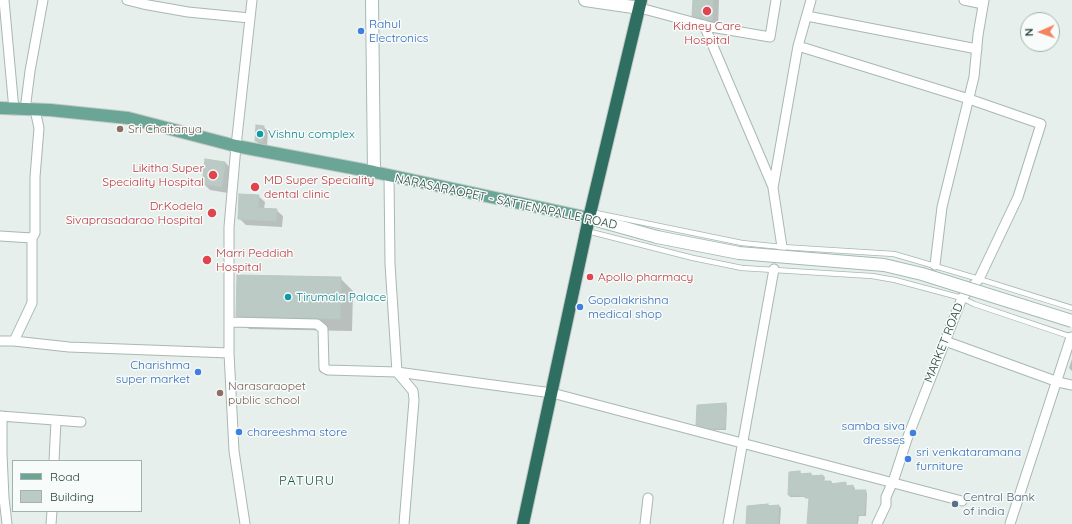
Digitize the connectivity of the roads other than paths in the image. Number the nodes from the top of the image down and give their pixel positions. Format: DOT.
graph roads {
  1 [pos="4,0"];
  2 [pos="43,0"];
  3 [pos="127,0"];
  4 [pos="252,0"];
  5 [pos="372,0"];
  6 [pos="585,0"];
  7 [pos="776,0"];
  8 [pos="811,0"];
  9 [pos="964,0"];
  10 [pos="984,2"];
  11 [pos="640,4"];
  12 [pos="807,16"];
  13 [pos="250,18"];
  14 [pos="704,25"];
  15 [pos="798,46"];
  16 [pos="977,49"];
  17 [pos="969,99"];
  18 [pos="0,108"];
  19 [pos="25,110"];
  20 [pos="236,146"];
  21 [pos="374,172"];
  22 [pos="388,176"];
  23 [pos="773,188"];
  24 [pos="590,215"];
  25 [pos="587,231"];
  26 [pos="0,236"];
  27 [pos="32,238"];
  28 [pos="782,247"];
  29 [pos="935,265"];
  30 [pos="774,270"];
  31 [pos="979,279"];
  32 [pos="962,298"];
  33 [pos="1072,308"];
  34 [pos="1072,321"];
  35 [pos="229,322"];
  36 [pos="1072,337"];
  37 [pos="0,341"];
  38 [pos="14,341"];
  39 [pos="945,341"];
  40 [pos="229,353"];
  41 [pos="397,372"];
  42 [pos="1058,382"];
  43 [pos="1072,385"];
  44 [pos="552,393"];
  45 [pos="1,416"];
  46 [pos="56,420"];
  47 [pos="81,422"];
  48 [pos="743,444"];
  49 [pos="54,460"];
  50 [pos="892,482"];
  51 [pos="2,498"];
  52 [pos="648,498"];
  53 [pos="962,501"];
  54 [pos="52,512"];
  55 [pos="7,524"];
  56 [pos="51,524"];
  57 [pos="245,524"];
  58 [pos="404,524"];
  59 [pos="523,524"];
  60 [pos="645,524"];
  61 [pos="728,524"];
  62 [pos="877,524"];
  63 [pos="1010,524"];
  1 -- 19 [label="street"];
  2 -- 19 [label="street"];
  3 -- 13 [label="street"];
  4 -- 13 [label="street"];
  5 -- 21 [label="main road"];
  6 -- 11 [label="main road"];
  7 -- 14 [label="street"];
  8 -- 12 [label="street"];
  9 -- 10 [label="street"];
  10 -- 16 [label="street"];
  11 -- 14 [label="street"];
  11 -- 24 [label="highway"];
  12 -- 15 [label="street"];
  12 -- 16 [label="street"];
  13 -- 20 [label="street"];
  14 -- 23 [label="street"];
  15 -- 17 [label="street"];
  15 -- 23 [label="street"];
  16 -- 17 [label="street"];
  17 -- 29 [label="street"];
  17 -- 31 [label="street, MARKET ROAD"];
  18 -- 19 [label="main road, NARASARAOPET - SATTENAPALLE ROAD"];
  19 -- 20 [label="main road, NARASARAOPET - SATTENAPALLE ROAD"];
  19 -- 27 [label="street"];
  20 -- 21 [label="main road, NARASARAOPET - SATTENAPALLE ROAD"];
  20 -- 35 [label="street"];
  21 -- 22 [label="main road, NARASARAOPET - SATTENAPALLE ROAD"];
  22 -- 24 [label="main road, NARASARAOPET - SATTENAPALLE ROAD"];
  22 -- 41 [label="street"];
  23 -- 28 [label="street"];
  24 -- 25 [label="highway"];
  24 -- 28 [label="lane"];
  24 -- 34 [label="main road, NARASARAOPET - SATTENAPALLE ROAD, bridge"];
  25 -- 30 [label="lane"];
  25 -- 44 [label="highway"];
  26 -- 27 [label="street"];
  27 -- 38 [label="street"];
  28 -- 29 [label="lane"];
  29 -- 31 [label="lane"];
  30 -- 32 [label="lane"];
  30 -- 48 [label="street"];
  31 -- 32 [label="street, MARKET ROAD"];
  31 -- 33 [label="lane"];
  32 -- 36 [label="lane"];
  32 -- 39 [label="street, MARKET ROAD"];
  35 -- 40 [label="street"];
  35 -- 41 [label="street"];
  36 -- 42 [label="street"];
  37 -- 38 [label="street"];
  38 -- 40 [label="street"];
  39 -- 42 [label="street"];
  39 -- 50 [label="street, MARKET ROAD"];
  40 -- 57 [label="street"];
  41 -- 44 [label="street"];
  41 -- 58 [label="street"];
  42 -- 43 [label="street"];
  42 -- 63 [label="street"];
  44 -- 48 [label="street"];
  44 -- 59 [label="highway"];
  45 -- 46 [label="street"];
  45 -- 51 [label="street"];
  46 -- 47 [label="street"];
  46 -- 49 [label="street"];
  48 -- 50 [label="street"];
  48 -- 61 [label="street"];
  50 -- 53 [label="street"];
  50 -- 62 [label="street, MARKET ROAD"];
  51 -- 55 [label="street"];
  52 -- 60 [label="street"];
  54 -- 56 [label="street"];
}
